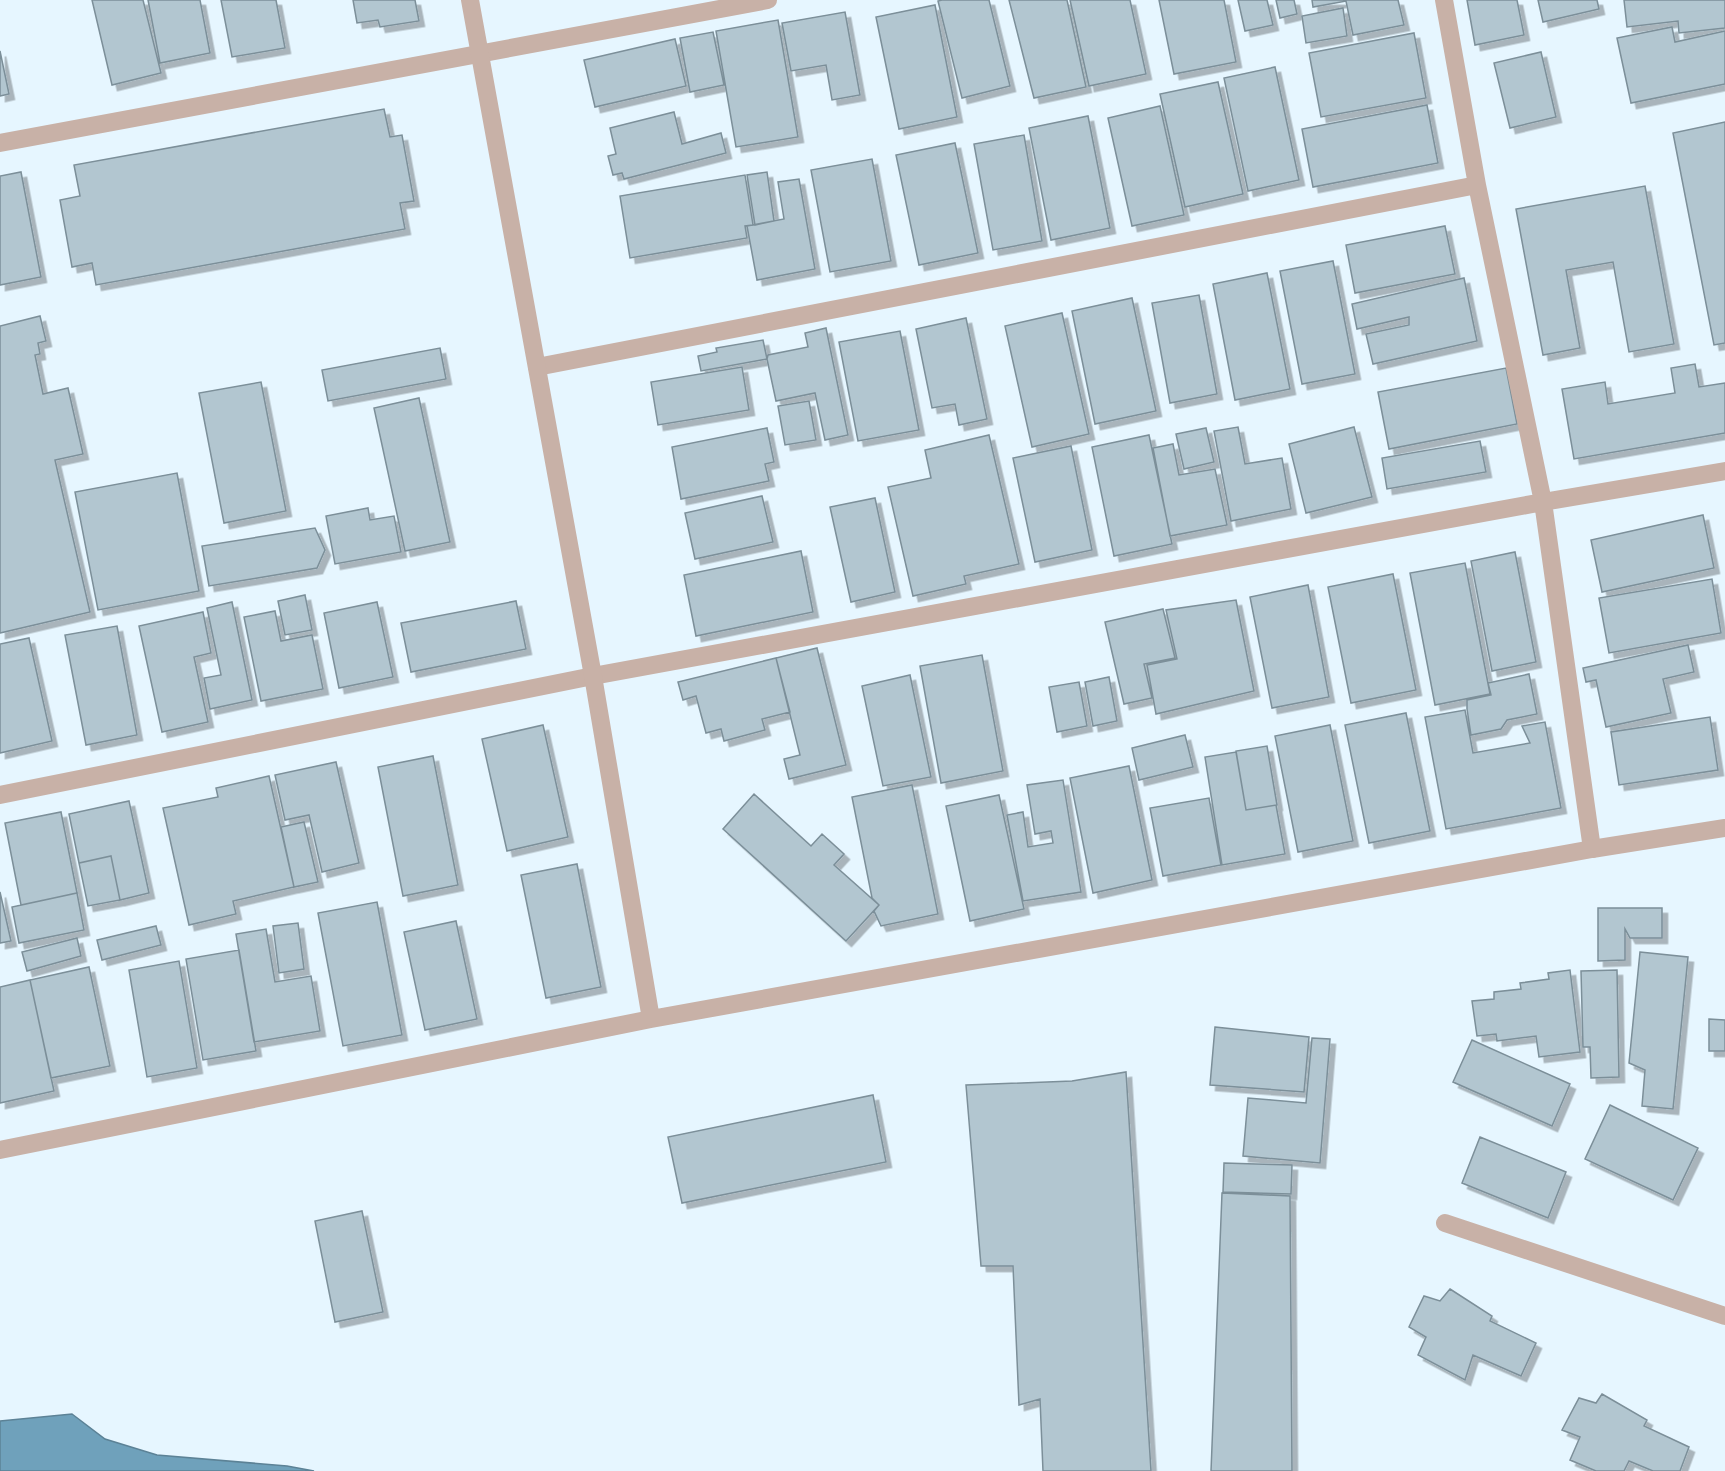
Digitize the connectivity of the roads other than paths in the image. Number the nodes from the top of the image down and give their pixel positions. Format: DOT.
graph roads {
  1 [pos="470,0"];
  2 [pos="768,0"];
  3 [pos="1444,0"];
  4 [pos="480,55"];
  5 [pos="0,143"];
  6 [pos="1477,185"];
  7 [pos="537,367"];
  8 [pos="1725,471"];
  9 [pos="1543,502"];
  10 [pos="593,676"];
  11 [pos="0,795"];
  12 [pos="1725,828"];
  13 [pos="1592,849"];
  14 [pos="651,1019"];
  15 [pos="0,1150"];
  16 [pos="1445,1223"];
  17 [pos="1725,1316"];
  1 -- 4 [label="street"];
  2 -- 4 [label="street"];
  3 -- 6 [label="street"];
  4 -- 5 [label="street"];
  4 -- 7 [label="street"];
  6 -- 7 [label="street"];
  6 -- 9 [label="street"];
  7 -- 10 [label="street"];
  8 -- 9 [label="street"];
  9 -- 10 [label="street"];
  9 -- 13 [label="street"];
  10 -- 11 [label="street"];
  10 -- 14 [label="street"];
  12 -- 13 [label="street"];
  13 -- 14 [label="street"];
  14 -- 15 [label="street"];
  16 -- 17 [label="street"];
}
